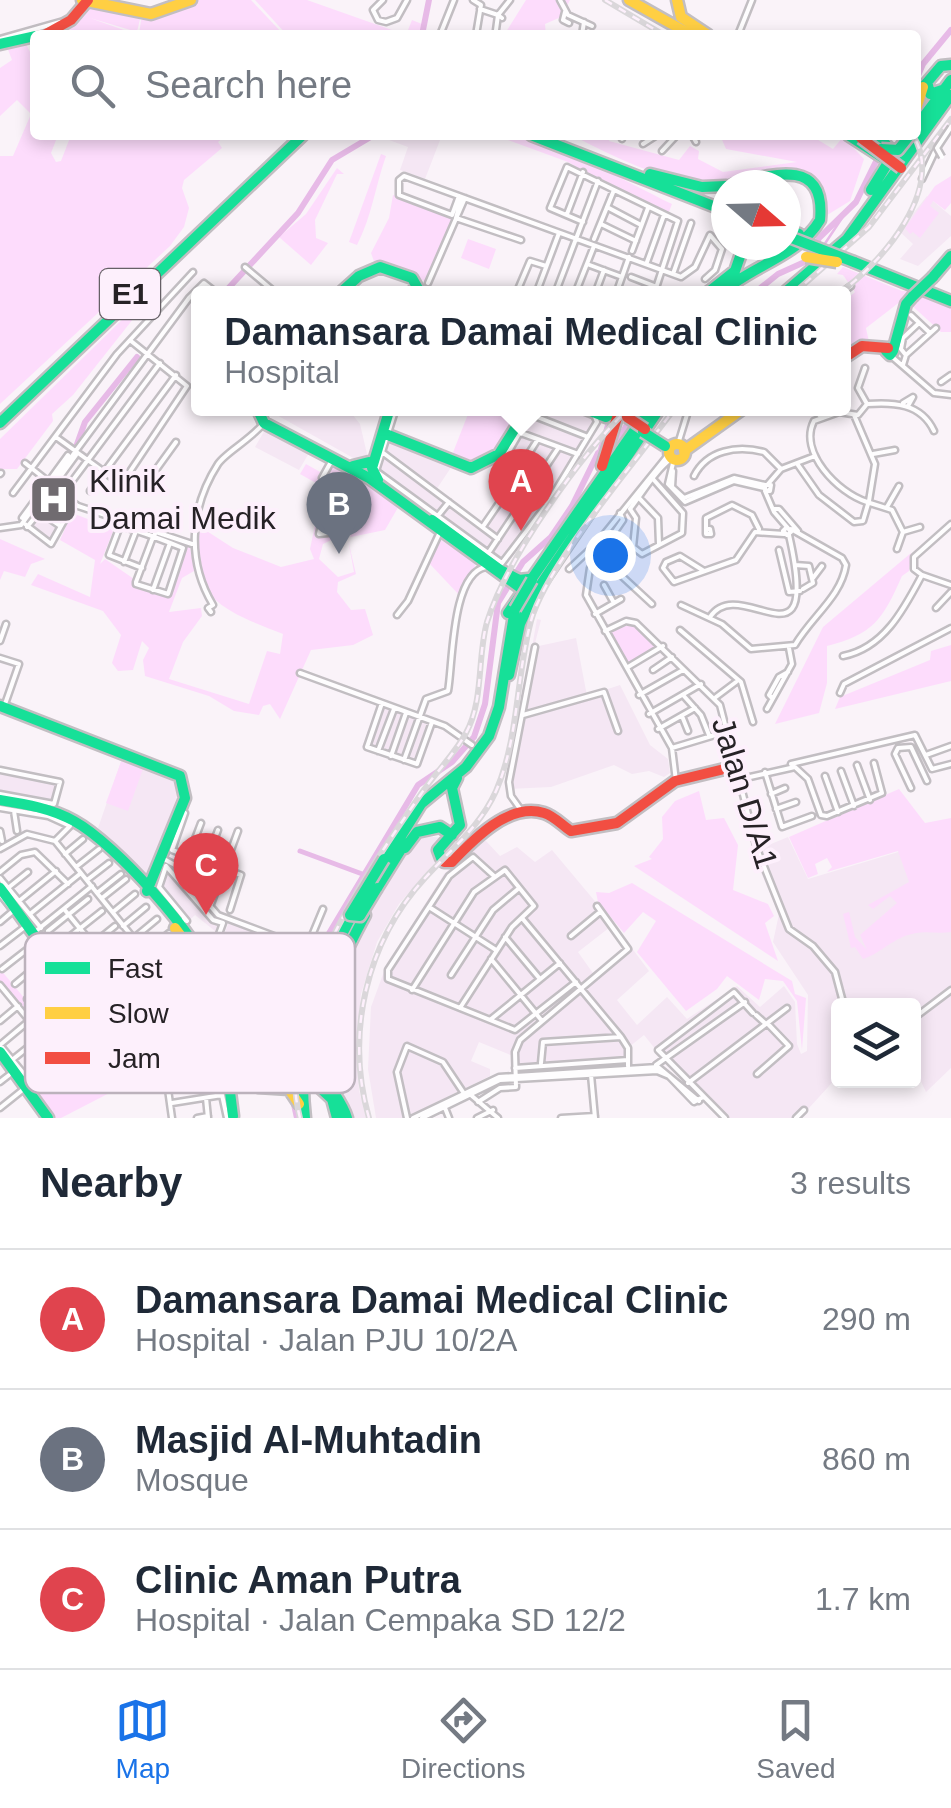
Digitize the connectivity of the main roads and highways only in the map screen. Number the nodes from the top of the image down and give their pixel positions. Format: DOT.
graph roads {
  1 [pos="184,0"];
  2 [pos="192,0"];
  3 [pos="619,0"];
  4 [pos="629,0"];
  5 [pos="677,1"];
  6 [pos="87,3"];
  7 [pos="676,27"];
  8 [pos="44,30"];
  9 [pos="700,30"];
  10 [pos="30,35"];
  11 [pos="0,41"];
  12 [pos="951,66"];
  13 [pos="926,86"];
  14 [pos="947,93"];
  15 [pos="921,98"];
  16 [pos="921,123"];
  17 [pos="921,131"];
  18 [pos="921,139"];
  19 [pos="289,140"];
  20 [pos="298,140"];
  21 [pos="545,140"];
  22 [pos="558,140"];
  23 [pos="867,140"];
  24 [pos="906,140"];
  25 [pos="907,140"];
  26 [pos="907,140"];
  27 [pos="915,140"];
  28 [pos="921,140"];
  29 [pos="879,147"];
  30 [pos="902,167"];
  31 [pos="650,174"];
  32 [pos="801,177"];
  33 [pos="879,177"];
  34 [pos="801,181"];
  35 [pos="711,187"];
  36 [pos="873,199"];
  37 [pos="711,204"];
  38 [pos="711,206"];
  39 [pos="857,226"];
  40 [pos="801,236"];
  41 [pos="801,237"];
  42 [pos="801,240"];
  43 [pos="801,244"];
  44 [pos="951,256"];
  45 [pos="739,260"];
  46 [pos="768,260"];
  47 [pos="773,260"];
  48 [pos="852,262"];
  49 [pos="394,274"];
  50 [pos="731,284"];
  51 [pos="351,286"];
  52 [pos="353,286"];
  53 [pos="417,286"];
  54 [pos="417,286"];
  55 [pos="418,286"];
  56 [pos="717,286"];
  57 [pos="721,286"];
  58 [pos="790,286"];
  59 [pos="791,286"];
  60 [pos="951,297"];
  61 [pos="851,353"];
  62 [pos="31,398"];
  63 [pos="262,416"];
  64 [pos="264,416"];
  65 [pos="388,416"];
  66 [pos="389,416"];
  67 [pos="528,416"];
  68 [pos="617,416"];
  69 [pos="620,416"];
  70 [pos="648,416"];
  71 [pos="649,416"];
  72 [pos="650,416"];
  73 [pos="733,416"];
  74 [pos="0,420"];
  75 [pos="644,430"];
  76 [pos="0,432"];
  77 [pos="385,434"];
  78 [pos="623,448"];
  79 [pos="326,455"];
  80 [pos="372,466"];
  81 [pos="597,481"];
  82 [pos="523,591"];
  83 [pos="505,666"];
  84 [pos="503,689"];
  85 [pos="2,706"];
  86 [pos="472,760"];
  87 [pos="737,766"];
  88 [pos="458,777"];
  89 [pos="440,790"];
  90 [pos="453,796"];
  91 [pos="0,802"];
  92 [pos="413,819"];
  93 [pos="452,835"];
  94 [pos="148,891"];
  95 [pos="2,892"];
  96 [pos="358,919"];
  97 [pos="39,933"];
  98 [pos="180,933"];
  99 [pos="183,933"];
  100 [pos="341,933"];
  101 [pos="347,933"];
  102 [pos="353,933"];
  103 [pos="0,1047"];
  104 [pos="25,1081"];
  105 [pos="32,1093"];
  106 [pos="231,1093"];
  107 [pos="233,1093"];
  108 [pos="239,1093"];
  109 [pos="321,1093"];
  110 [pos="338,1093"];
  111 [pos="236,1102"];
  112 [pos="48,1118"];
  113 [pos="233,1118"];
  114 [pos="334,1118"];
  115 [pos="347,1118"];
  1 -- 6 [label="main road"];
  2 -- 6 [label="main road"];
  3 -- 7 [label="main road"];
  4 -- 7 [label="main road"];
  5 -- 7 [label="main road"];
  5 -- 9 [label="main road"];
  6 -- 8 [label="main road"];
  10 -- 11 [label="main road"];
  12 -- 13 [label="main road"];
  13 -- 14 [label="main road"];
  13 -- 15 [label="main road"];
  14 -- 16 [label="main road"];
  14 -- 17 [label="main road"];
  14 -- 18 [label="main road"];
  19 -- 74 [label="main road, E1"];
  20 -- 62 [label="main road, E1"];
  21 -- 38 [label="main road"];
  22 -- 31 [label="main road"];
  23 -- 30 [label="main road, bridge"];
  24 -- 29 [label="main road, bridge"];
  25 -- 33 [label="main road"];
  26 -- 36 [label="main road"];
  27 -- 39 [label="main road"];
  28 -- 30 [label="main road"];
  29 -- 30 [label="main road, bridge"];
  29 -- 33 [label="main road"];
  30 -- 36 [label="main road"];
  31 -- 35 [label="main road"];
  31 -- 37 [label="main road"];
  32 -- 43 [label="main road"];
  33 -- 36 [label="main road"];
  34 -- 42 [label="main road"];
  36 -- 39 [label="main road"];
  36 -- 58 [label="main road"];
  39 -- 59 [label="main road"];
  40 -- 48 [label="main road, bridge"];
  41 -- 48 [label="main road, bridge"];
  44 -- 61 [label="main road, bridge"];
  45 -- 56 [label="main road"];
  46 -- 57 [label="main road"];
  47 -- 50 [label="main road"];
  48 -- 50 [label="main road, bridge"];
  48 -- 60 [label="main road"];
  48 -- 60 [label="main road"];
  49 -- 52 [label="main road"];
  49 -- 53 [label="main road"];
  49 -- 55 [label="main road"];
  51 -- 54 [label="main road"];
  62 -- 74 [label="main road"];
  62 -- 76 [label="main road"];
  63 -- 79 [label="main road"];
  64 -- 79 [label="main road"];
  65 -- 80 [label="main road"];
  66 -- 77 [label="main road"];
  67 -- 77 [label="main road"];
  68 -- 81 [label="main road"];
  69 -- 75 [label="main road, bridge"];
  70 -- 78 [label="main road"];
  71 -- 82 [label="main road"];
  72 -- 75 [label="main road"];
  73 -- 75 [label="main road, bridge"];
  75 -- 83 [label="main road"];
  77 -- 80 [label="main road"];
  78 -- 81 [label="main road"];
  78 -- 82 [label="main road"];
  79 -- 80 [label="main road"];
  80 -- 82 [label="main road"];
  81 -- 82 [label="main road"];
  82 -- 83 [label="main road"];
  82 -- 84 [label="main road"];
  83 -- 84 [label="main road"];
  83 -- 86 [label="main road"];
  84 -- 86 [label="main road"];
  84 -- 88 [label="main road"];
  85 -- 94 [label="main road"];
  86 -- 92 [label="main road"];
  87 -- 93 [label="main road"];
  88 -- 89 [label="main road"];
  88 -- 90 [label="main road"];
  89 -- 90 [label="main road"];
  89 -- 92 [label="main road"];
  90 -- 93 [label="main road"];
  91 -- 94 [label="main road"];
  91 -- 94 [label="main road"];
  92 -- 92 [label="main road, bridge"];
  92 -- 96 [label="main road"];
  92 -- 100 [label="main road"];
  93 -- 96 [label="main road"];
  94 -- 98 [label="main road"];
  94 -- 99 [label="main road"];
  95 -- 97 [label="main road"];
  96 -- 101 [label="main road"];
  96 -- 102 [label="main road"];
  103 -- 104 [label="main road"];
  105 -- 112 [label="main road"];
  106 -- 113 [label="main road"];
  107 -- 111 [label="main road"];
  108 -- 111 [label="main road"];
  109 -- 114 [label="main road, bridge"];
  110 -- 115 [label="main road"];
  111 -- 113 [label="main road"];
}
